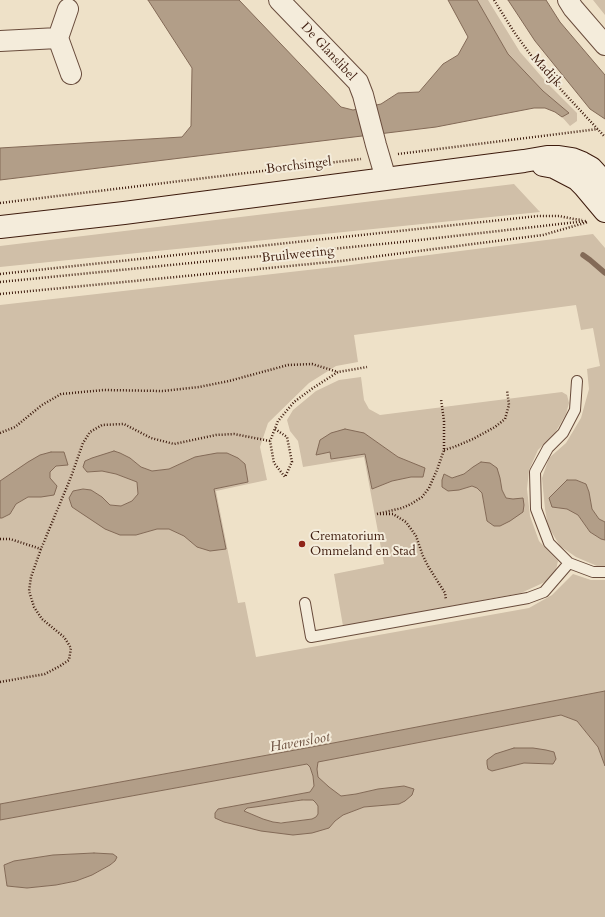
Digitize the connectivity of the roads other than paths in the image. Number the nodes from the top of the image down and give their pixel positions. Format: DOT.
graph roads {
  1 [pos="279,0"];
  2 [pos="568,0"];
  3 [pos="68,9"];
  4 [pos="58,38"];
  5 [pos="0,41"];
  6 [pos="605,44"];
  7 [pos="71,74"];
  8 [pos="524,162"];
  9 [pos="386,179"];
  10 [pos="605,183"];
  11 [pos="594,218"];
  12 [pos="0,227"];
  13 [pos="577,381"];
  14 [pos="569,563"];
  15 [pos="605,572"];
  16 [pos="305,603"];
  1 -- 9 [label="street, De Glanslibel"];
  2 -- 6 [label="street"];
  3 -- 4 [label="street"];
  4 -- 5 [label="street"];
  4 -- 7 [label="street"];
  8 -- 9 [label="main road, Borchsingel"];
  8 -- 10 [label="main road, Borchsingel"];
  8 -- 11 [label="main road, Borchsingel"];
  9 -- 12 [label="main road, Borchsingel"];
  13 -- 14 [label="lane"];
  14 -- 15 [label="lane"];
  14 -- 16 [label="lane"];
}
